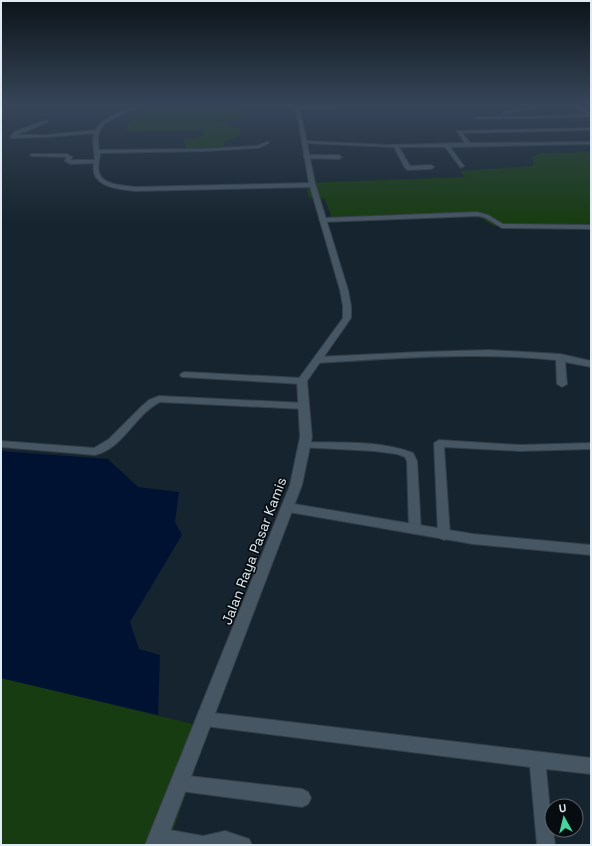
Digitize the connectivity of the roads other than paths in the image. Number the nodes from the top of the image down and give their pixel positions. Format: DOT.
graph roads {
  1 [pos="95,144"];
  2 [pos="264,144"];
  3 [pos="304,144"];
  4 [pos="361,144"];
  5 [pos="486,144"];
  6 [pos="446,145"];
  7 [pos="469,145"];
  8 [pos="396,146"];
  9 [pos="97,152"];
  10 [pos="32,155"];
  11 [pos="306,157"];
  12 [pos="339,157"];
  13 [pos="98,161"];
  14 [pos="461,166"];
  15 [pos="431,167"];
  16 [pos="312,185"];
  17 [pos="322,220"];
  18 [pos="591,227"];
  19 [pos="560,357"];
  20 [pos="317,360"];
  21 [pos="591,364"];
  22 [pos="185,375"];
  23 [pos="302,381"];
  24 [pos="562,384"];
  25 [pos="304,406"];
  26 [pos="1,444"];
  27 [pos="304,445"];
  28 [pos="591,446"];
  29 [pos="288,508"];
  30 [pos="415,530"];
  31 [pos="444,535"];
  32 [pos="591,550"];
  33 [pos="204,718"];
  34 [pos="536,759"];
  35 [pos="591,766"];
  36 [pos="180,783"];
  37 [pos="302,798"];
  38 [pos="157,841"];
  39 [pos="243,845"];
  40 [pos="546,845"];
  1 -- 9 [label="street"];
  2 -- 9 [label="street"];
  3 -- 11 [label="main road"];
  4 -- 8 [label="street"];
  5 -- 7 [label="street"];
  6 -- 7 [label="street"];
  6 -- 8 [label="street"];
  6 -- 14 [label="street"];
  8 -- 15 [label="street"];
  9 -- 13 [label="street"];
  10 -- 13 [label="street"];
  11 -- 12 [label="street"];
  11 -- 16 [label="main road"];
  13 -- 16 [label="street"];
  16 -- 17 [label="main road"];
  17 -- 18 [label="street"];
  17 -- 20 [label="main road"];
  19 -- 20 [label="street"];
  19 -- 21 [label="street"];
  19 -- 24 [label="street"];
  20 -- 23 [label="main road"];
  22 -- 23 [label="street"];
  23 -- 25 [label="main road, Jalan Raya Pasar Kamis"];
  25 -- 26 [label="street"];
  25 -- 27 [label="main road, Jalan Raya Pasar Kamis"];
  27 -- 29 [label="main road, Jalan Raya Pasar Kamis"];
  27 -- 30 [label="street"];
  28 -- 31 [label="street"];
  29 -- 30 [label="main road"];
  29 -- 33 [label="main road, Jalan Raya Pasar Kamis"];
  30 -- 31 [label="main road"];
  31 -- 32 [label="main road"];
  33 -- 34 [label="street"];
  33 -- 36 [label="main road, Jalan Raya Pasar Kamis"];
  34 -- 35 [label="street"];
  34 -- 40 [label="street"];
  36 -- 37 [label="street"];
  36 -- 38 [label="main road, Jalan Raya Pasar Kamis"];
  38 -- 39 [label="street"];
}
